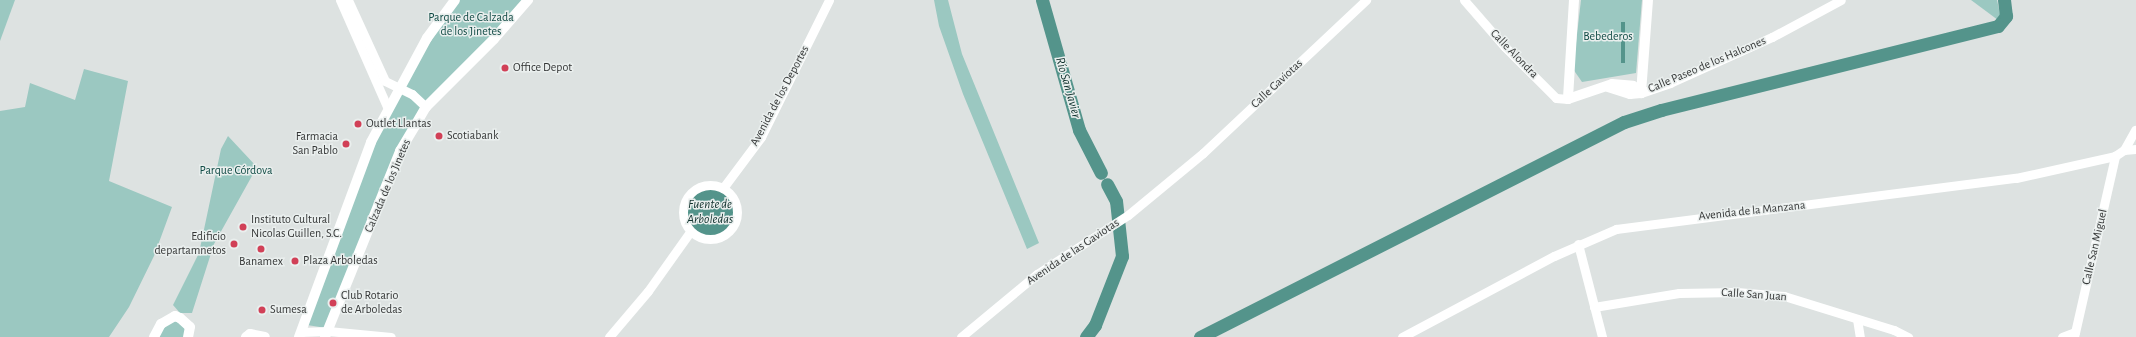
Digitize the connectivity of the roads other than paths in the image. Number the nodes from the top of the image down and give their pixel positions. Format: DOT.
graph roads {
  1 [pos="340,0"];
  2 [pos="348,0"];
  3 [pos="456,0"];
  4 [pos="528,0"];
  5 [pos="829,0"];
  6 [pos="1366,0"];
  7 [pos="1464,0"];
  8 [pos="1574,0"];
  9 [pos="1648,0"];
  10 [pos="1841,0"];
  11 [pos="400,88"];
  12 [pos="1641,93"];
  13 [pos="1568,99"];
  14 [pos="426,107"];
  15 [pos="388,109"];
  16 [pos="2136,129"];
  17 [pos="2136,140"];
  18 [pos="2136,149"];
  19 [pos="2124,150"];
  20 [pos="2115,156"];
  21 [pos="1186,167"];
  22 [pos="723,188"];
  23 [pos="690,232"];
  24 [pos="1578,244"];
  25 [pos="1594,307"];
  26 [pos="1857,319"];
  27 [pos="189,332"];
  28 [pos="300,334"];
  29 [pos="326,334"];
  30 [pos="2075,335"];
  31 [pos="154,337"];
  32 [pos="246,337"];
  33 [pos="265,337"];
  34 [pos="292,337"];
  35 [pos="391,337"];
  36 [pos="609,337"];
  37 [pos="961,337"];
  38 [pos="1402,337"];
  39 [pos="1602,337"];
  40 [pos="1860,337"];
  41 [pos="1908,337"];
  42 [pos="2062,337"];
  1 -- 15 [label="street"];
  2 -- 11 [label="street"];
  3 -- 11 [label="main road"];
  4 -- 14 [label="main road, Calzada de los Jinetes"];
  5 -- 22 [label="street, Avenida de los Deportes"];
  6 -- 21 [label="street, Calle Gaviotas"];
  7 -- 13 [label="street, Calle Alondra"];
  8 -- 13 [label="main road"];
  9 -- 12 [label="main road"];
  10 -- 12 [label="street, Calle Paseo de los Halcones"];
  11 -- 14 [label="street"];
  11 -- 15 [label="main road"];
  12 -- 13 [label="main road, Calle Paseo de los Halcones"];
  14 -- 29 [label="main road, Calzada de los Jinetes"];
  15 -- 28 [label="main road"];
  16 -- 17 [label="street"];
  16 -- 19 [label="street, Avenida de la Manzana"];
  18 -- 19 [label="street, Avenida de la Manzana"];
  19 -- 20 [label="street, Avenida de la Manzana"];
  20 -- 24 [label="street, Avenida de la Manzana"];
  20 -- 30 [label="street, Calle San Miguel"];
  21 -- 37 [label="street, Avenida de las Gaviotas"];
  22 -- 23 [label="street"];
  22 -- 23 [label="street"];
  23 -- 36 [label="street"];
  24 -- 25 [label="street"];
  24 -- 38 [label="street, Avenida de la Manzana"];
  25 -- 26 [label="street, Calle San Juan"];
  25 -- 39 [label="street"];
  26 -- 40 [label="street"];
  26 -- 41 [label="street, Calle San Juan"];
  27 -- 31 [label="main road"];
  28 -- 29 [label="street"];
  28 -- 34 [label="main road"];
  29 -- 35 [label="street"];
  30 -- 42 [label="street"];
  32 -- 33 [label="main road"];
}
